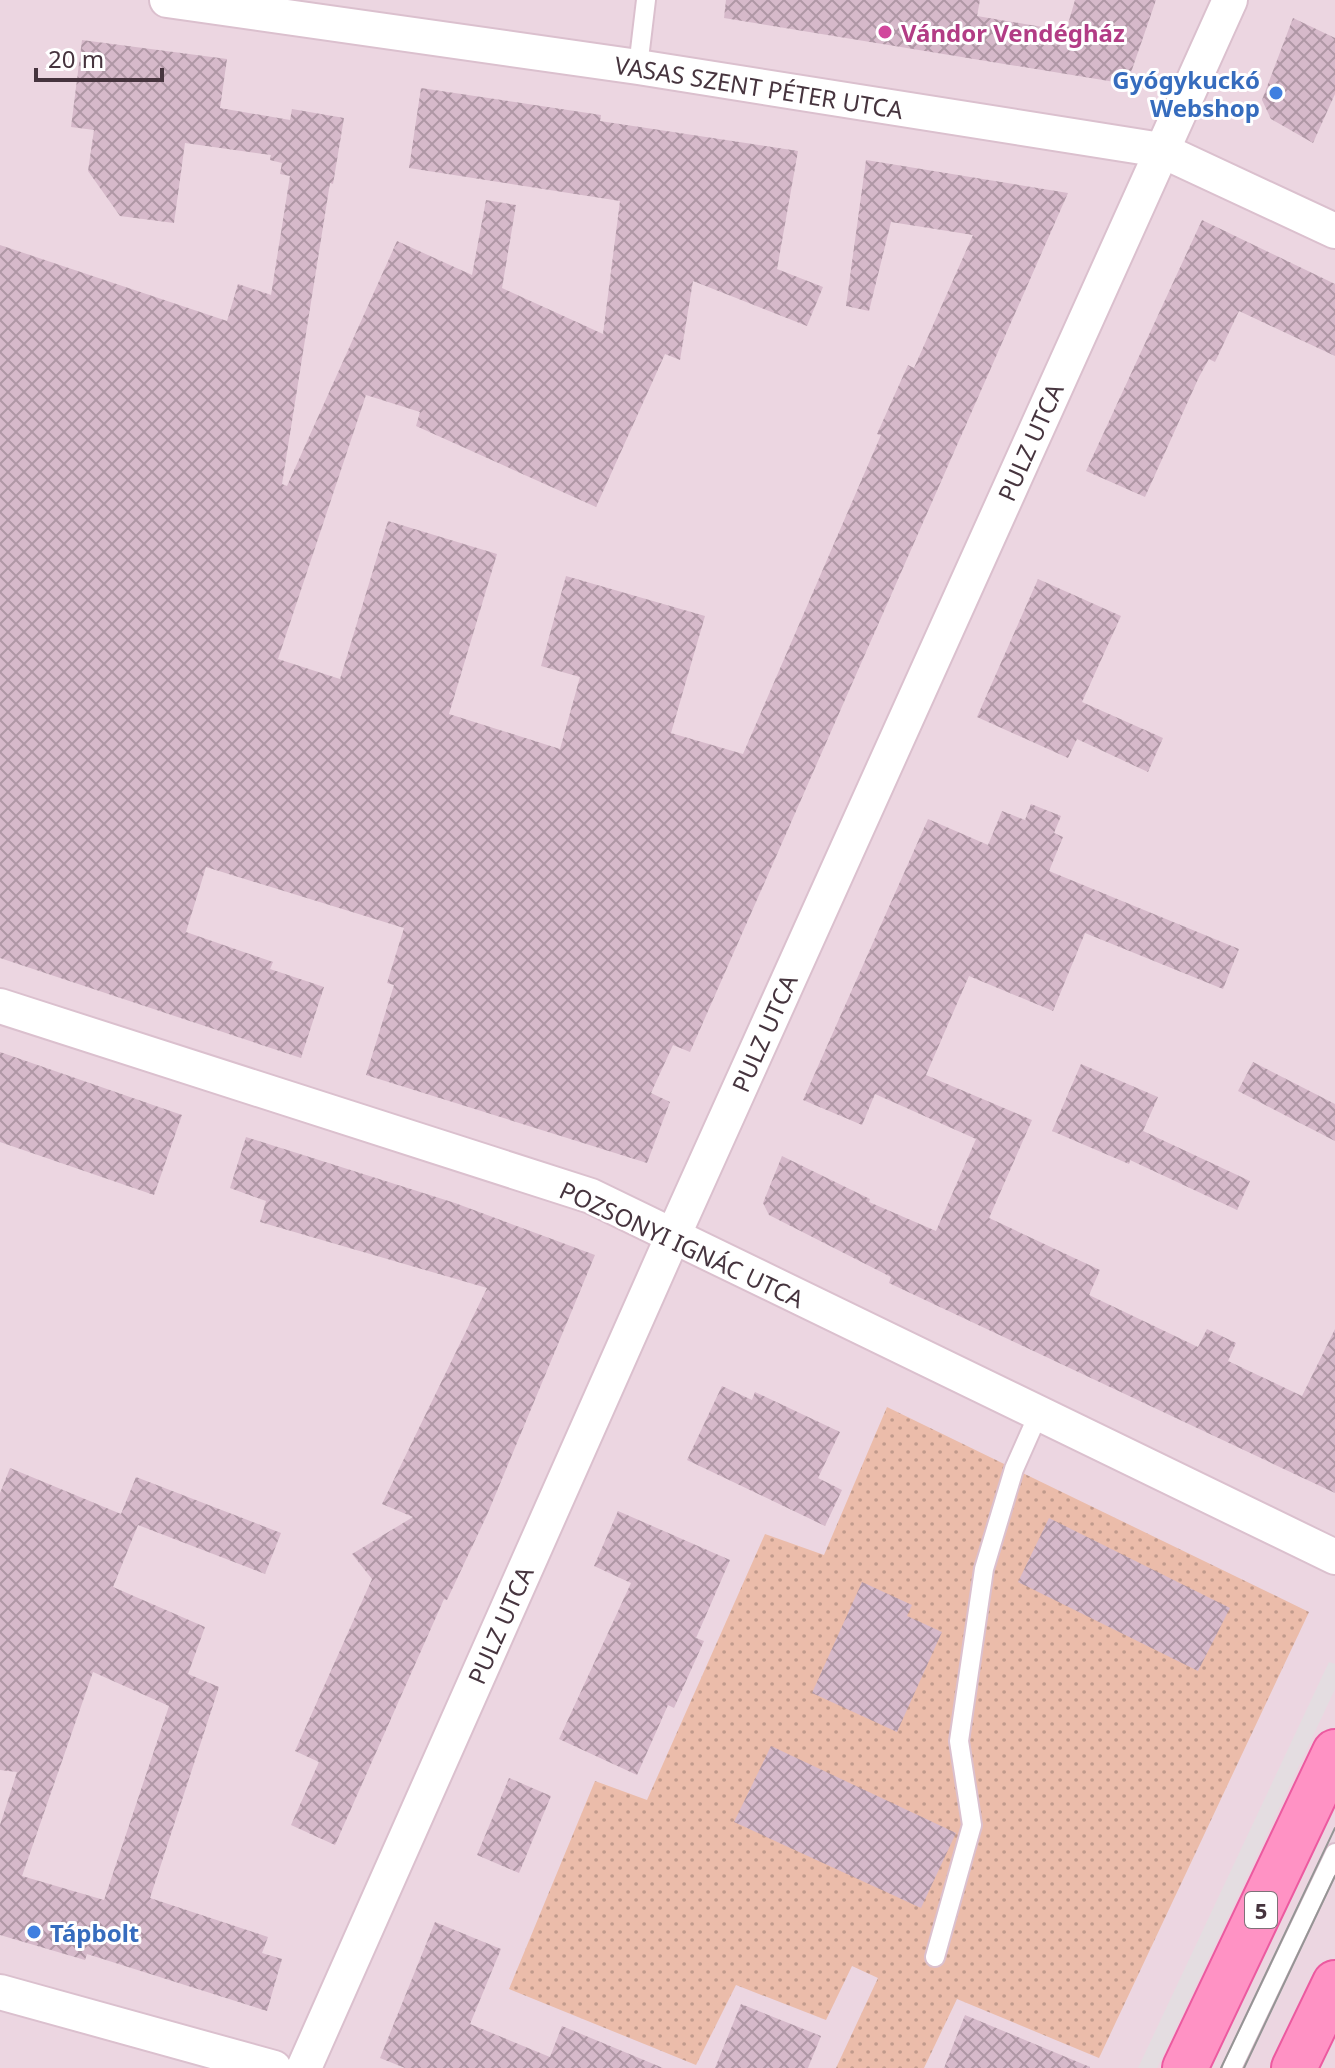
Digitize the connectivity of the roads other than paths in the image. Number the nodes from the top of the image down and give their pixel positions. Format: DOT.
graph roads {
  1 [pos="167,0"];
  2 [pos="646,0"];
  3 [pos="1230,0"];
  4 [pos="638,67"];
  5 [pos="1161,150"];
  6 [pos="1335,231"];
  7 [pos="0,1006"];
  8 [pos="673,1236"];
  9 [pos="1038,1415"];
  10 [pos="1335,1557"];
  11 [pos="1335,1752"];
  12 [pos="1335,1853"];
  13 [pos="935,1957"];
  14 [pos="1335,1983"];
  15 [pos="0,1992"];
  16 [pos="274,2068"];
  17 [pos="304,2068"];
  18 [pos="1185,2068"];
  19 [pos="1232,2068"];
  20 [pos="1294,2068"];
  1 -- 4 [label="street, VASAS SZENT PÉTER UTCA"];
  2 -- 4 [label="lane"];
  3 -- 5 [label="street, PULZ UTCA"];
  4 -- 5 [label="street, VASAS SZENT PÉTER UTCA"];
  5 -- 6 [label="street, VASAS SZENT PÉTER UTCA"];
  5 -- 8 [label="street, PULZ UTCA"];
  7 -- 8 [label="street, POZSONYI IGNÁC UTCA"];
  8 -- 9 [label="street, POZSONYI IGNÁC UTCA"];
  8 -- 17 [label="street, PULZ UTCA"];
  9 -- 10 [label="street, POZSONYI IGNÁC UTCA"];
  9 -- 13 [label="lane"];
  11 -- 18 [label="main road, 5"];
  12 -- 19 [label="lane"];
  14 -- 20 [label="main road"];
  15 -- 16 [label="street"];
}
